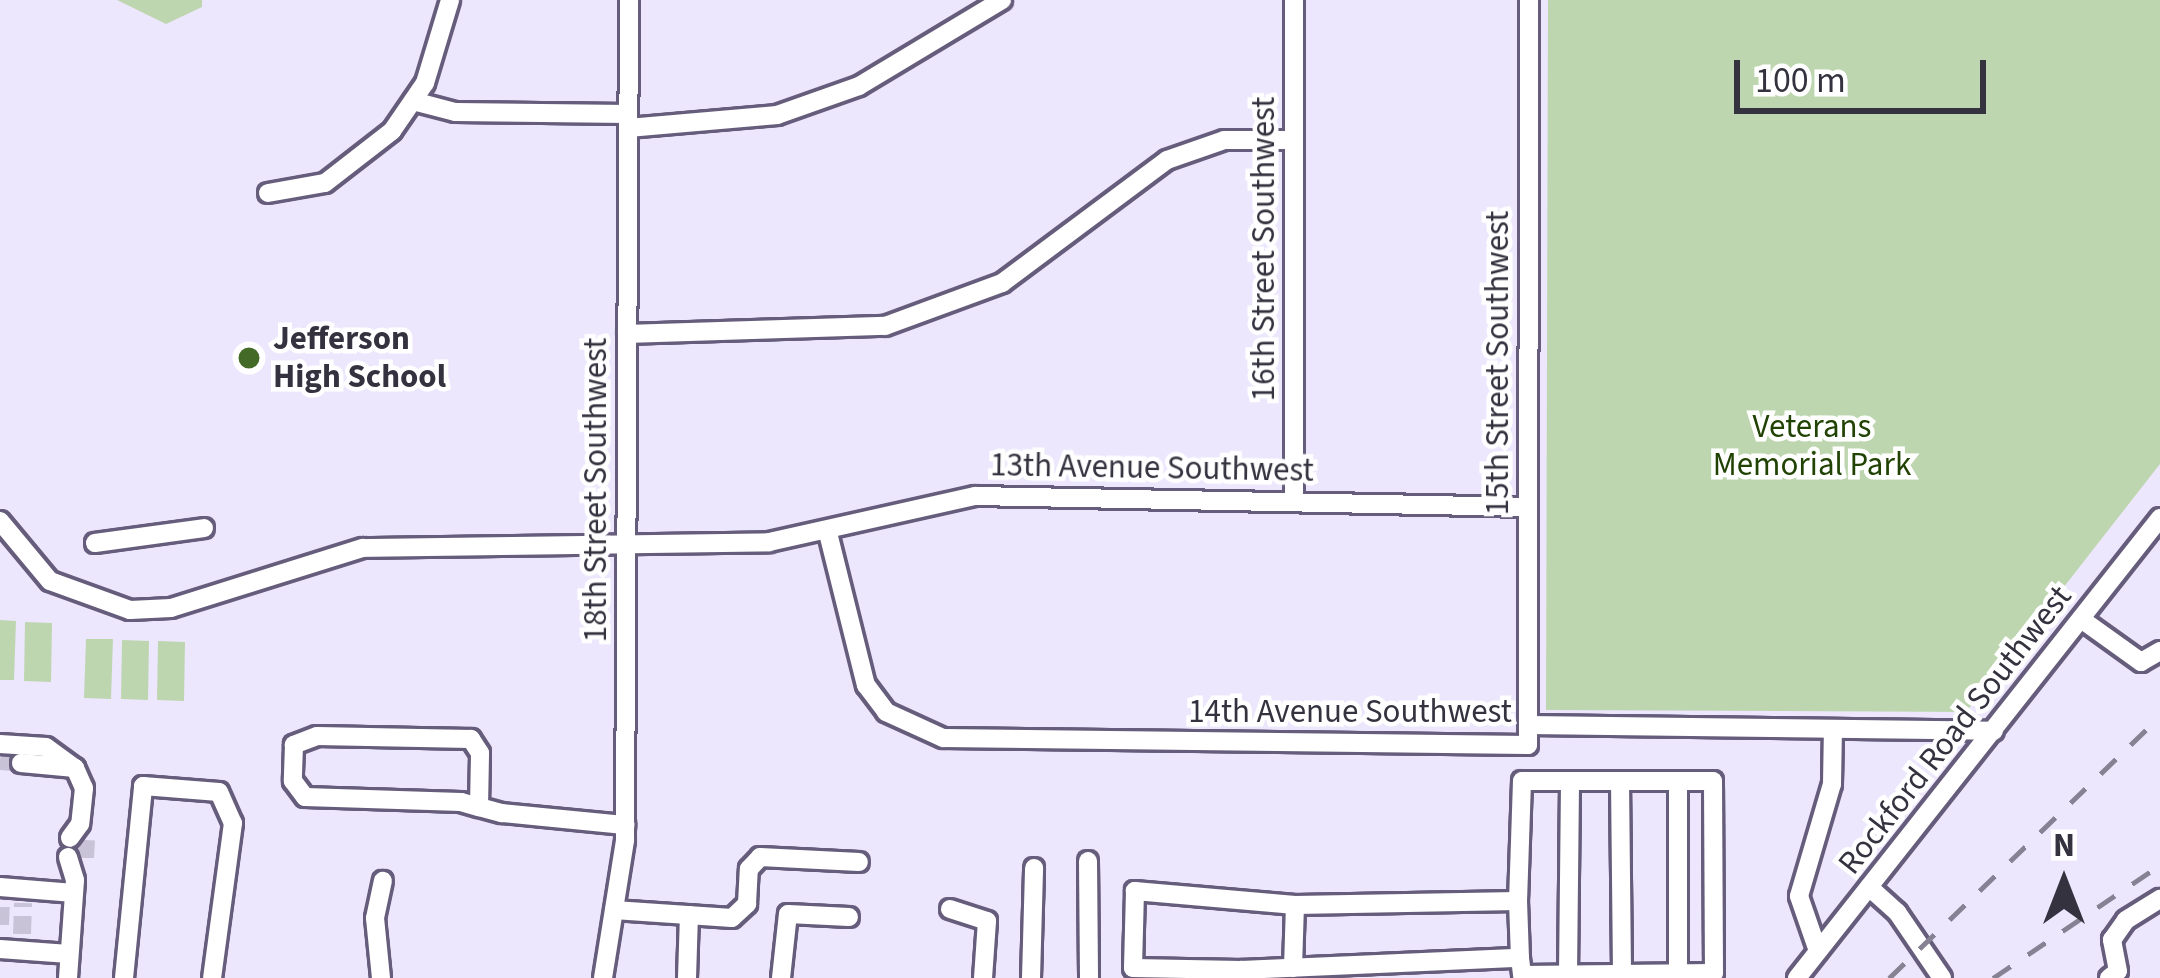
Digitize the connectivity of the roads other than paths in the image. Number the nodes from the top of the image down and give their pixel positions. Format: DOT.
graph roads {
  1 [pos="450,0"];
  2 [pos="628,0"];
  3 [pos="1002,0"];
  4 [pos="1294,0"];
  5 [pos="1529,0"];
  6 [pos="978,6"];
  7 [pos="413,100"];
  8 [pos="628,120"];
  9 [pos="1294,140"];
  10 [pos="268,193"];
  11 [pos="627,334"];
  12 [pos="1294,499"];
  13 [pos="1528,506"];
  14 [pos="0,521"];
  15 [pos="2158,525"];
  16 [pos="204,528"];
  17 [pos="828,532"];
  18 [pos="626,542"];
  19 [pos="95,543"];
  20 [pos="2081,619"];
  21 [pos="2160,652"];
  22 [pos="1528,725"];
  23 [pos="1833,729"];
  24 [pos="1994,731"];
  25 [pos="0,744"];
  26 [pos="21,763"];
  27 [pos="75,768"];
  28 [pos="1570,781"];
  29 [pos="1620,781"];
  30 [pos="1678,782"];
  31 [pos="479,807"];
  32 [pos="625,825"];
  33 [pos="1088,861"];
  34 [pos="859,862"];
  35 [pos="1034,868"];
  36 [pos="383,881"];
  37 [pos="74,887"];
  38 [pos="1869,887"];
  39 [pos="1,892"];
  40 [pos="2160,899"];
  41 [pos="1519,902"];
  42 [pos="1295,904"];
  43 [pos="950,909"];
  44 [pos="614,910"];
  45 [pos="689,915"];
  46 [pos="849,917"];
  47 [pos="0,949"];
  48 [pos="1819,951"];
  49 [pos="70,954"];
  50 [pos="1520,958"];
  51 [pos="1293,968"];
  52 [pos="1678,973"];
  53 [pos="1236,974"];
  54 [pos="1622,974"];
  55 [pos="1568,975"];
  56 [pos="68,978"];
  57 [pos="124,978"];
  58 [pos="212,978"];
  59 [pos="381,978"];
  60 [pos="603,978"];
  61 [pos="687,978"];
  62 [pos="781,978"];
  63 [pos="982,978"];
  64 [pos="1031,978"];
  65 [pos="1089,978"];
  66 [pos="1797,978"];
  67 [pos="1942,978"];
  68 [pos="2109,978"];
  1 -- 7 [label="street"];
  2 -- 8 [label="street, 18th Street Southwest"];
  3 -- 6 [label="street"];
  4 -- 9 [label="street, 16th Street Southwest"];
  5 -- 13 [label="street, 15th Street Southwest"];
  6 -- 8 [label="street"];
  7 -- 8 [label="street"];
  7 -- 10 [label="street"];
  8 -- 11 [label="street, 18th Street Southwest"];
  9 -- 11 [label="street"];
  9 -- 12 [label="street, 16th Street Southwest"];
  11 -- 18 [label="street, 18th Street Southwest"];
  12 -- 13 [label="street, 13th Avenue Southwest"];
  12 -- 17 [label="street, 13th Avenue Southwest"];
  13 -- 22 [label="street, 15th Street Southwest"];
  14 -- 18 [label="street, 13th Avenue Southwest"];
  15 -- 20 [label="street, Rockford Road Southwest"];
  16 -- 19 [label="street"];
  17 -- 18 [label="street, 13th Avenue Southwest"];
  17 -- 22 [label="street, 14th Avenue Southwest"];
  18 -- 32 [label="street, 18th Street Southwest"];
  20 -- 21 [label="street"];
  20 -- 24 [label="street, Rockford Road Southwest"];
  22 -- 23 [label="street, 14th Avenue Southwest"];
  23 -- 24 [label="street, 14th Avenue Southwest"];
  23 -- 48 [label="street"];
  24 -- 38 [label="street, Rockford Road Southwest"];
  25 -- 27 [label="street"];
  26 -- 27 [label="street"];
  27 -- 37 [label="street"];
  28 -- 29 [label="street"];
  28 -- 41 [label="street"];
  28 -- 55 [label="street"];
  29 -- 30 [label="street"];
  29 -- 54 [label="street"];
  30 -- 52 [label="street"];
  30 -- 52 [label="street"];
  31 -- 31 [label="street"];
  31 -- 32 [label="street"];
  32 -- 44 [label="street, 18th Street Southwest"];
  33 -- 65 [label="street"];
  34 -- 45 [label="street"];
  35 -- 64 [label="street"];
  36 -- 59 [label="street"];
  37 -- 39 [label="street"];
  37 -- 49 [label="street"];
  38 -- 48 [label="street, Rockford Road Southwest"];
  38 -- 67 [label="street"];
  40 -- 68 [label="street"];
  41 -- 42 [label="street"];
  41 -- 50 [label="street"];
  42 -- 51 [label="street"];
  42 -- 53 [label="street"];
  43 -- 63 [label="street"];
  44 -- 45 [label="street"];
  44 -- 60 [label="street, 18th Street Southwest"];
  45 -- 61 [label="street"];
  46 -- 62 [label="street"];
  47 -- 49 [label="street"];
  48 -- 66 [label="street, Rockford Road Southwest"];
  49 -- 56 [label="street"];
  50 -- 51 [label="street"];
  50 -- 55 [label="street"];
  51 -- 53 [label="street"];
  52 -- 54 [label="street"];
  54 -- 55 [label="street"];
  57 -- 58 [label="street"];
}
